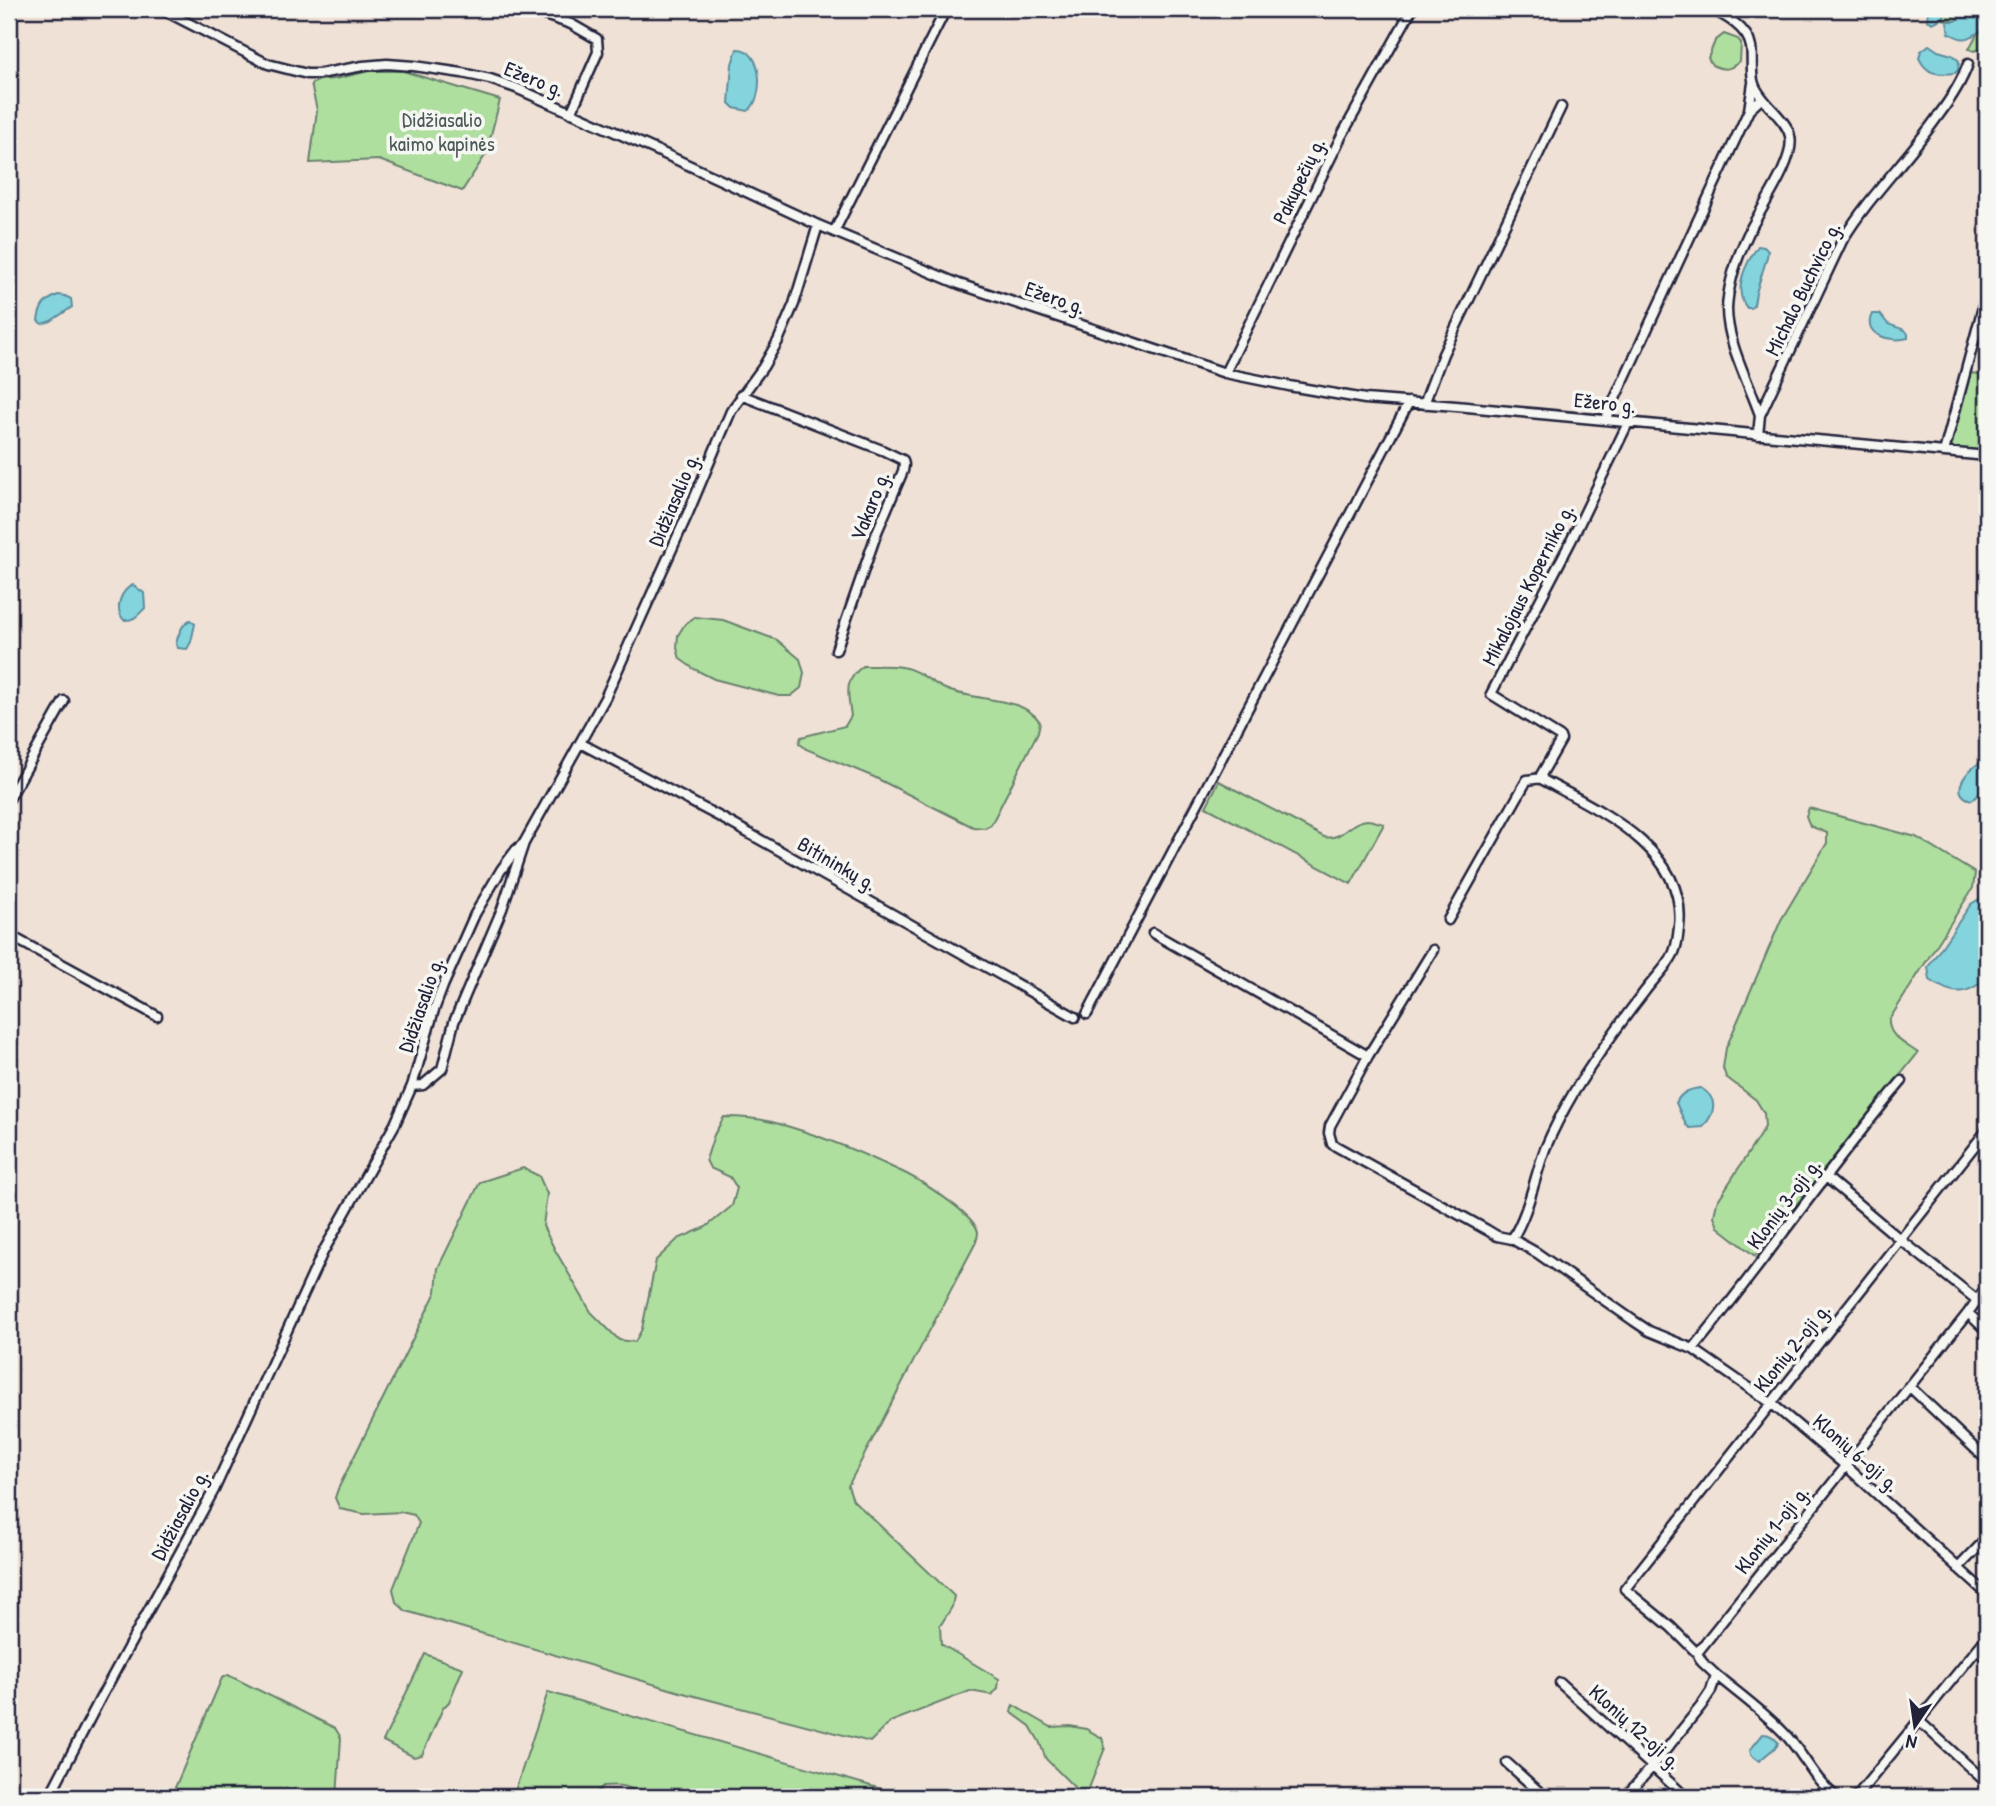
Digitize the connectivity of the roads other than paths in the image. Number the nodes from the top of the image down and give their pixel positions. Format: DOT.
graph roads {
  1 [pos="161,9"];
  2 [pos="527,9"];
  3 [pos="946,9"];
  4 [pos="1412,9"];
  5 [pos="1709,9"];
  6 [pos="1968,64"];
  7 [pos="1753,83"];
  8 [pos="1762,98"];
  9 [pos="1561,107"];
  10 [pos="1749,110"];
  11 [pos="571,113"];
  12 [pos="818,225"];
  13 [pos="834,232"];
  14 [pos="1987,292"];
  15 [pos="1224,373"];
  16 [pos="741,395"];
  17 [pos="1409,402"];
  18 [pos="1424,404"];
  19 [pos="1760,415"];
  20 [pos="1605,420"];
  21 [pos="1628,423"];
  22 [pos="1758,435"];
  23 [pos="1944,452"];
  24 [pos="1987,456"];
  25 [pos="836,649"];
  26 [pos="64,701"];
  27 [pos="580,743"];
  28 [pos="1542,778"];
  29 [pos="9,799"];
  30 [pos="524,843"];
  31 [pos="1448,920"];
  32 [pos="1153,933"];
  33 [pos="9,935"];
  34 [pos="1433,950"];
  35 [pos="1087,1014"];
  36 [pos="157,1016"];
  37 [pos="1075,1017"];
  38 [pos="1368,1056"];
  39 [pos="1902,1081"];
  40 [pos="412,1086"];
  41 [pos="1987,1130"];
  42 [pos="1826,1177"];
  43 [pos="1512,1239"];
  44 [pos="1901,1240"];
  45 [pos="1987,1286"];
  46 [pos="1977,1300"];
  47 [pos="1968,1313"];
  48 [pos="1987,1331"];
  49 [pos="1693,1349"];
  50 [pos="1909,1386"];
  51 [pos="1771,1403"];
  52 [pos="1987,1460"];
  53 [pos="1846,1466"];
  54 [pos="1987,1538"];
  55 [pos="1958,1568"];
  56 [pos="1987,1594"];
  57 [pos="1987,1637"];
  58 [pos="1977,1649"];
  59 [pos="1697,1653"];
  60 [pos="1987,1658"];
  61 [pos="1716,1675"];
  62 [pos="1560,1684"];
  63 [pos="1918,1720"];
  64 [pos="1507,1763"];
  65 [pos="1652,1767"];
  66 [pos="1987,1783"];
  67 [pos="49,1797"];
  68 [pos="1545,1797"];
  69 [pos="1625,1797"];
  70 [pos="1686,1797"];
  71 [pos="1836,1797"];
  72 [pos="1856,1797"];
  1 -- 11 [label="street, Ežero g."];
  2 -- 11 [label="street"];
  3 -- 13 [label="street"];
  4 -- 15 [label="street, Pakupečių g."];
  5 -- 7 [label="street"];
  6 -- 19 [label="street, Michalo Buchvico g."];
  7 -- 8 [label="street"];
  7 -- 10 [label="street"];
  8 -- 10 [label="street"];
  8 -- 19 [label="street"];
  9 -- 18 [label="street"];
  10 -- 20 [label="street"];
  11 -- 12 [label="street, Ežero g."];
  12 -- 13 [label="street, Ežero g."];
  12 -- 16 [label="street, Didžiasalio g."];
  13 -- 15 [label="street, Ežero g."];
  14 -- 23 [label="street"];
  15 -- 17 [label="street, Ežero g."];
  16 -- 25 [label="street, Vakaro g."];
  16 -- 27 [label="street, Didžiasalio g."];
  17 -- 18 [label="street, Ežero g."];
  17 -- 35 [label="street"];
  18 -- 20 [label="street, Ežero g."];
  19 -- 22 [label="street, Michalo Buchvico g."];
  20 -- 21 [label="street, Ežero g."];
  21 -- 22 [label="street, Ežero g."];
  21 -- 28 [label="street, Mikalojaus Koperniko g."];
  22 -- 23 [label="street, Ežero g."];
  23 -- 24 [label="street, Ežero g."];
  26 -- 29 [label="street"];
  27 -- 30 [label="street, Didžiasalio g."];
  27 -- 37 [label="street, Bitininkų g."];
  28 -- 31 [label="street"];
  28 -- 43 [label="street"];
  30 -- 40 [label="street, Didžiasalio g."];
  30 -- 40 [label="street"];
  32 -- 38 [label="street"];
  33 -- 36 [label="street"];
  34 -- 38 [label="street"];
  38 -- 43 [label="street"];
  39 -- 42 [label="street, Klonių 3-oji g."];
  40 -- 67 [label="street, Didžiasalio g."];
  41 -- 44 [label="street, Klonių 2-oji g."];
  42 -- 44 [label="street"];
  42 -- 49 [label="street, Klonių 3-oji g."];
  43 -- 49 [label="street"];
  44 -- 46 [label="street"];
  44 -- 51 [label="street, Klonių 2-oji g."];
  45 -- 46 [label="street, Klonių 1-oji g."];
  46 -- 47 [label="street, Klonių 1-oji g."];
  47 -- 48 [label="street"];
  47 -- 50 [label="street, Klonių 1-oji g."];
  49 -- 51 [label="street, Klonių 6-oji g."];
  50 -- 52 [label="street"];
  50 -- 53 [label="street, Klonių 1-oji g."];
  51 -- 53 [label="street, Klonių 6-oji g."];
  51 -- 59 [label="street, Klonių 2-oji g."];
  53 -- 55 [label="street, Klonių 6-oji g."];
  53 -- 59 [label="street, Klonių 1-oji g."];
  54 -- 55 [label="street"];
  55 -- 56 [label="street, Klonių 6-oji g."];
  57 -- 58 [label="street"];
  58 -- 60 [label="street"];
  58 -- 63 [label="street"];
  59 -- 61 [label="street"];
  61 -- 65 [label="street"];
  61 -- 71 [label="street"];
  62 -- 65 [label="street, Klonių 12-oji g."];
  63 -- 66 [label="street"];
  63 -- 72 [label="street"];
  64 -- 68 [label="street"];
  65 -- 69 [label="street"];
  65 -- 70 [label="street, Klonių 12-oji g."];
}
